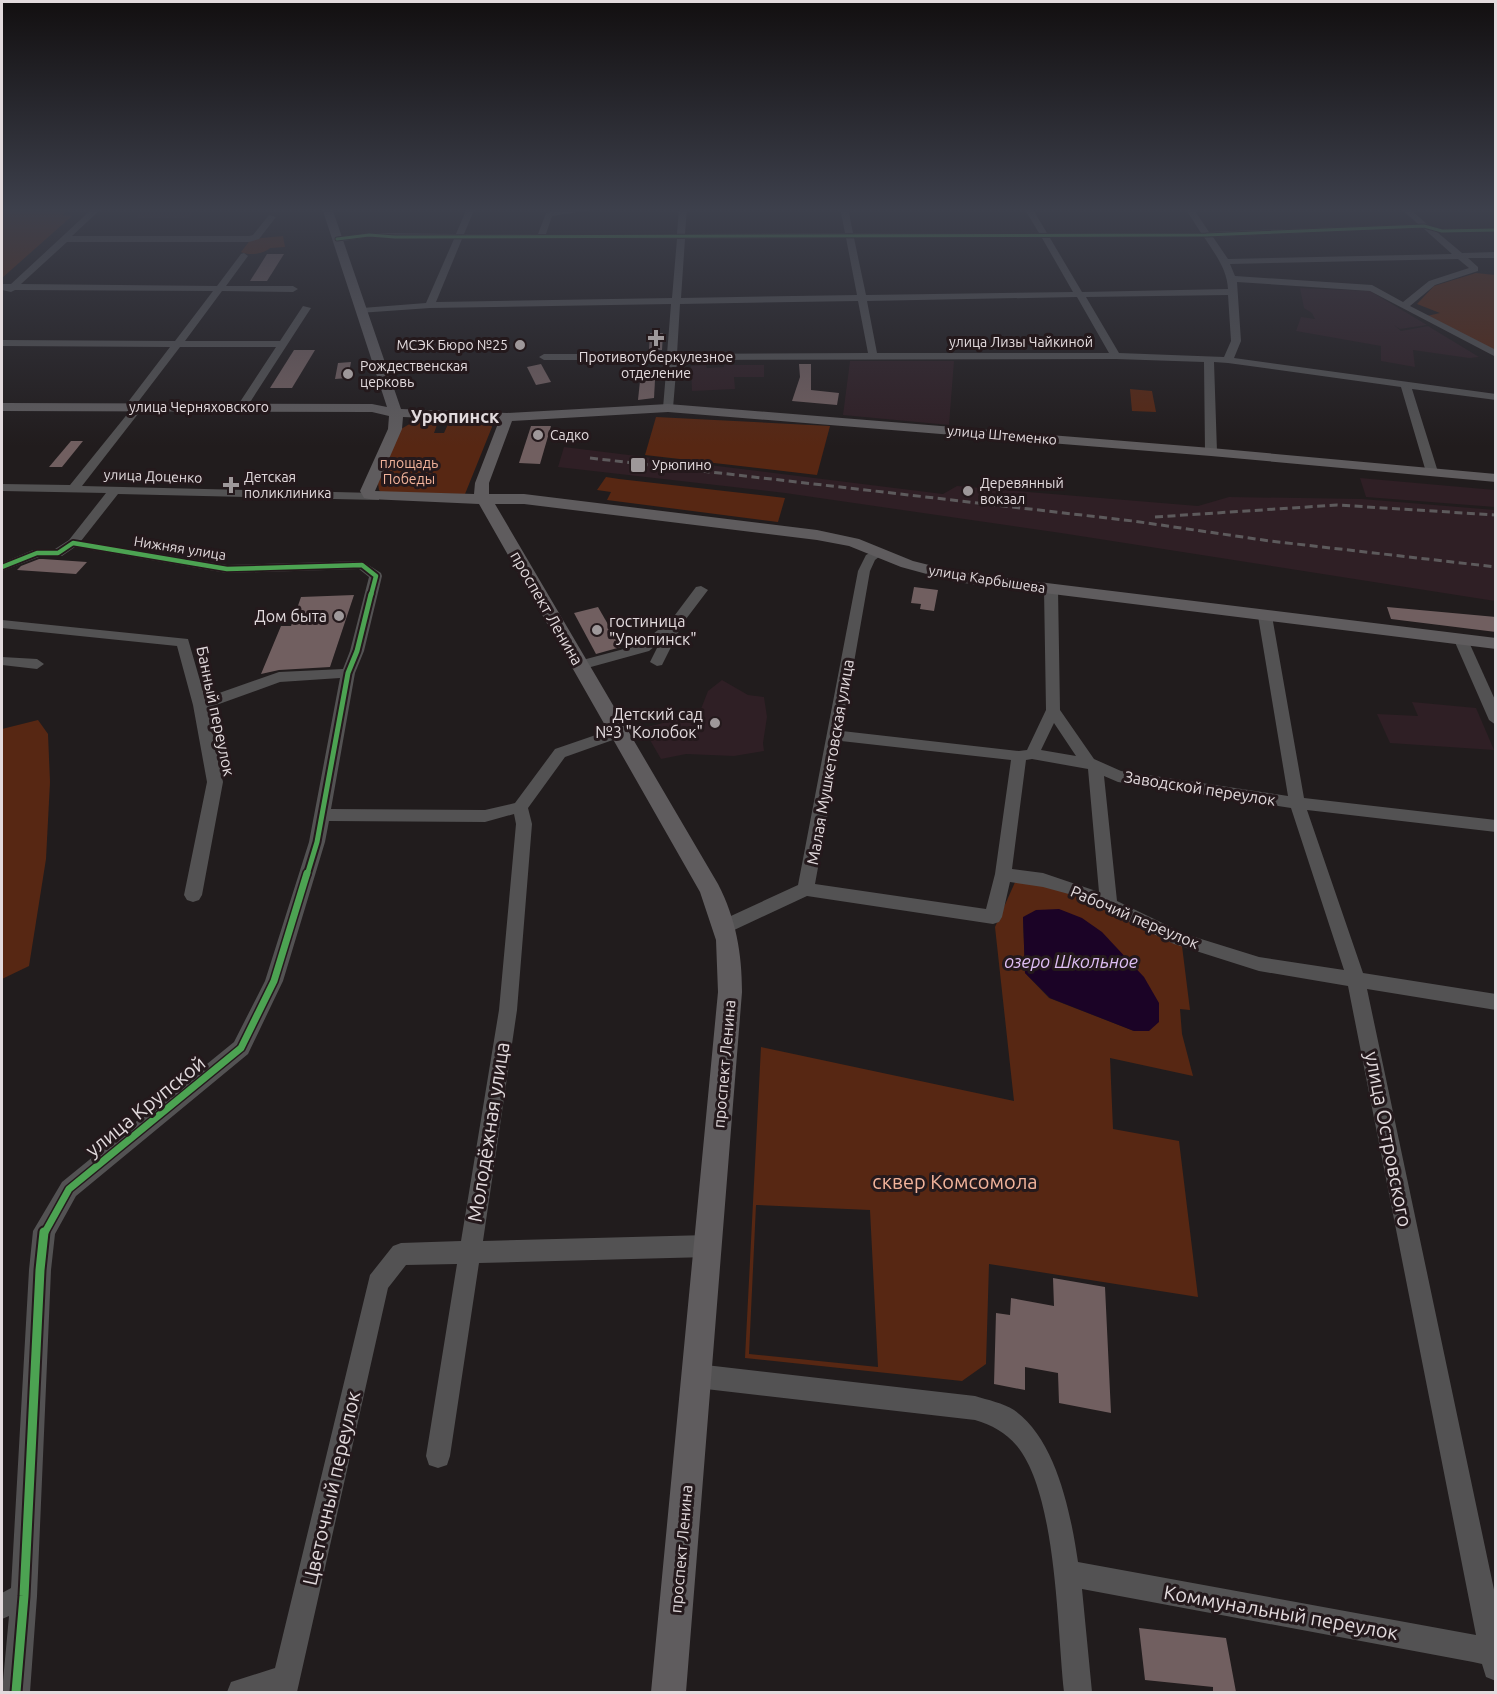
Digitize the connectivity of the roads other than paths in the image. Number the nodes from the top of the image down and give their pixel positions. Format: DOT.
graph roads {
  1 [pos="14,287"];
  2 [pos="25,287"];
  3 [pos="354,287"];
  4 [pos="438,287"];
  5 [pos="676,287"];
  6 [pos="859,287"];
  7 [pos="1073,287"];
  8 [pos="1232,287"];
  9 [pos="1349,287"];
  10 [pos="1427,287"];
  11 [pos="221,288"];
  12 [pos="293,289"];
  13 [pos="1232,292"];
  14 [pos="1077,293"];
  15 [pos="2,298"];
  16 [pos="861,298"];
  17 [pos="675,301"];
  18 [pos="430,305"];
  19 [pos="1404,306"];
  20 [pos="306,308"];
  21 [pos="362,311"];
  22 [pos="2,343"];
  23 [pos="179,344"];
  24 [pos="281,344"];
  25 [pos="1496,354"];
  26 [pos="873,356"];
  27 [pos="1116,356"];
  28 [pos="544,357"];
  29 [pos="672,357"];
  30 [pos="1209,360"];
  31 [pos="1228,360"];
  32 [pos="1406,385"];
  33 [pos="1496,397"];
  34 [pos="2,407"];
  35 [pos="132,407"];
  36 [pos="241,408"];
  37 [pos="668,408"];
  38 [pos="396,413"];
  39 [pos="507,417"];
  40 [pos="1211,452"];
  41 [pos="1432,472"];
  42 [pos="1496,478"];
  43 [pos="2,487"];
  44 [pos="74,488"];
  45 [pos="115,490"];
  46 [pos="375,497"];
  47 [pos="484,499"];
  48 [pos="73,543"];
  49 [pos="879,552"];
  50 [pos="362,565"];
  51 [pos="2,568"];
  52 [pos="1051,588"];
  53 [pos="701,590"];
  54 [pos="1265,616"];
  55 [pos="677,622"];
  56 [pos="2,624"];
  57 [pos="1461,640"];
  58 [pos="1496,645"];
  59 [pos="2,661"];
  60 [pos="657,662"];
  61 [pos="37,664"];
  62 [pos="580,665"];
  63 [pos="348,673"];
  64 [pos="200,705"];
  65 [pos="1053,710"];
  66 [pos="1496,720"];
  67 [pos="619,732"];
  68 [pos="835,735"];
  69 [pos="1026,755"];
  70 [pos="1092,765"];
  71 [pos="1297,803"];
  72 [pos="520,807"];
  73 [pos="322,815"];
  74 [pos="1496,826"];
  75 [pos="1004,874"];
  76 [pos="806,889"];
  77 [pos="193,895"];
  78 [pos="1109,905"];
  79 [pos="726,926"];
  80 [pos="1356,980"];
  81 [pos="1496,1002"];
  82 [pos="708,1246"];
  83 [pos="469,1251"];
  84 [pos="697,1376"];
  85 [pos="438,1455"];
  86 [pos="1065,1573"];
  87 [pos="13,1601"];
  88 [pos="1494,1659"];
  89 [pos="284,1685"];
  90 [pos="16,1692"];
  91 [pos="241,1692"];
  92 [pos="669,1692"];
  93 [pos="1078,1692"];
  1 -- 15 [label="street"];
  2 -- 11 [label="street"];
  3 -- 21 [label="main road"];
  4 -- 18 [label="street"];
  5 -- 17 [label="street"];
  6 -- 16 [label="street"];
  7 -- 14 [label="street"];
  8 -- 13 [label="street"];
  9 -- 19 [label="street"];
  10 -- 19 [label="street"];
  11 -- 12 [label="street"];
  11 -- 23 [label="street"];
  13 -- 14 [label="street"];
  13 -- 31 [label="street"];
  14 -- 16 [label="street"];
  14 -- 27 [label="street"];
  16 -- 17 [label="street"];
  16 -- 26 [label="street"];
  17 -- 18 [label="street"];
  17 -- 29 [label="street"];
  18 -- 21 [label="street"];
  19 -- 25 [label="street"];
  20 -- 24 [label="street"];
  21 -- 38 [label="main road"];
  22 -- 23 [label="street"];
  23 -- 24 [label="street"];
  23 -- 35 [label="street"];
  24 -- 36 [label="street"];
  26 -- 27 [label="street, улица Лизы Чайкиной"];
  26 -- 29 [label="street, улица Лизы Чайкиной"];
  27 -- 30 [label="street, улица Лизы Чайкиной"];
  28 -- 29 [label="street, улица Лизы Чайкиной"];
  29 -- 37 [label="street"];
  30 -- 31 [label="street, улица Лизы Чайкиной"];
  30 -- 40 [label="street"];
  31 -- 32 [label="street, улица Лизы Чайкиной"];
  32 -- 33 [label="street, улица Лизы Чайкиной"];
  32 -- 41 [label="street"];
  34 -- 35 [label="main road, улица Черняховского"];
  35 -- 36 [label="main road, улица Черняховского"];
  35 -- 44 [label="street"];
  36 -- 38 [label="main road, улица Черняховского"];
  37 -- 39 [label="main road, улица Штеменко"];
  37 -- 40 [label="main road, улица Штеменко"];
  38 -- 39 [label="main road"];
  38 -- 46 [label="main road"];
  39 -- 47 [label="main road"];
  40 -- 41 [label="main road, улица Штеменко"];
  41 -- 42 [label="main road, улица Штеменко"];
  43 -- 44 [label="street, улица Доценко"];
  44 -- 45 [label="street, улица Доценко"];
  45 -- 46 [label="street, улица Доценко"];
  45 -- 48 [label="street"];
  46 -- 47 [label="main road"];
  47 -- 49 [label="main road, улица Карбышева"];
  47 -- 62 [label="main road, проспект Ленина"];
  48 -- 50 [label="street, Нижняя улица"];
  48 -- 51 [label="street"];
  49 -- 52 [label="main road, улица Карбышева"];
  49 -- 68 [label="street, Малая Мушкетовская улица"];
  50 -- 63 [label="street, улица Крупской"];
  52 -- 54 [label="main road, улица Карбышева"];
  52 -- 65 [label="street"];
  53 -- 55 [label="street"];
  54 -- 57 [label="main road, улица Карбышева"];
  54 -- 71 [label="street, улица Островского"];
  55 -- 60 [label="street"];
  55 -- 62 [label="street"];
  56 -- 64 [label="street, Банный переулок"];
  57 -- 58 [label="main road, улица Карбышева"];
  57 -- 66 [label="street"];
  59 -- 61 [label="street"];
  62 -- 67 [label="main road, проспект Ленина"];
  63 -- 64 [label="street"];
  63 -- 73 [label="street, улица Крупской"];
  64 -- 77 [label="street, Банный переулок"];
  65 -- 69 [label="street"];
  65 -- 70 [label="street"];
  67 -- 72 [label="street"];
  67 -- 79 [label="main road, проспект Ленина"];
  68 -- 69 [label="street, Заводской переулок"];
  68 -- 76 [label="street, Малая Мушкетовская улица"];
  69 -- 70 [label="street, Заводской переулок"];
  69 -- 75 [label="street"];
  70 -- 71 [label="street, Заводской переулок"];
  70 -- 78 [label="street"];
  71 -- 74 [label="street, Заводской переулок"];
  71 -- 80 [label="street, улица Островского"];
  72 -- 73 [label="street"];
  72 -- 83 [label="street, Молодёжная улица"];
  73 -- 87 [label="street, улица Крупской"];
  75 -- 76 [label="street"];
  75 -- 78 [label="street, Рабочий переулок"];
  76 -- 79 [label="street"];
  78 -- 80 [label="street, Рабочий переулок"];
  79 -- 82 [label="main road, проспект Ленина"];
  80 -- 81 [label="street, Рабочий переулок"];
  80 -- 88 [label="street, улица Островского"];
  82 -- 83 [label="street"];
  82 -- 84 [label="main road, проспект Ленина"];
  83 -- 85 [label="street, Молодёжная улица"];
  83 -- 89 [label="street, Цветочный переулок"];
  84 -- 86 [label="street"];
  84 -- 92 [label="main road, проспект Ленина"];
  86 -- 88 [label="street, Коммунальный переулок"];
  86 -- 93 [label="street"];
  87 -- 90 [label="street, улица Крупской"];
  89 -- 91 [label="street"];
}
